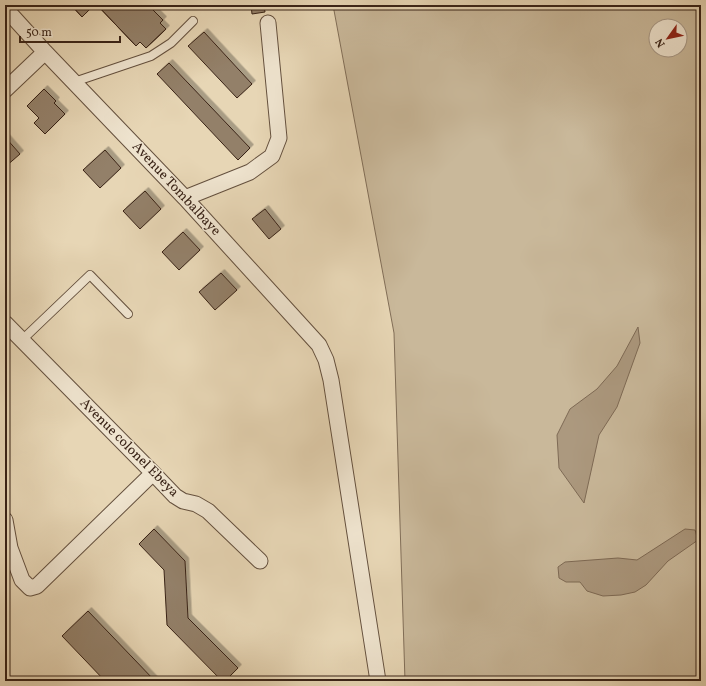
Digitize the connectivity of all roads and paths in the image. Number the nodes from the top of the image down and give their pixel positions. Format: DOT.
graph roads {
  1 [pos="5,8"];
  2 [pos="193,20"];
  3 [pos="268,23"];
  4 [pos="45,52"];
  5 [pos="74,82"];
  6 [pos="5,90"];
  7 [pos="185,198"];
  8 [pos="128,314"];
  9 [pos="5,324"];
  10 [pos="22,340"];
  11 [pos="153,473"];
  12 [pos="5,520"];
  13 [pos="260,561"];
  14 [pos="378,681"];
  1 -- 4 [label="street, Avenue Tombalbaye"];
  2 -- 5 [label="lane"];
  3 -- 7 [label="street"];
  4 -- 5 [label="street, Avenue Tombalbaye"];
  4 -- 6 [label="street"];
  5 -- 7 [label="street, Avenue Tombalbaye"];
  7 -- 14 [label="street, Avenue Tombalbaye"];
  8 -- 10 [label="lane"];
  9 -- 10 [label="street, Avenue colonel Ebeya"];
  10 -- 11 [label="street, Avenue colonel Ebeya"];
  11 -- 12 [label="street"];
  11 -- 13 [label="street, Avenue colonel Ebeya"];
}
